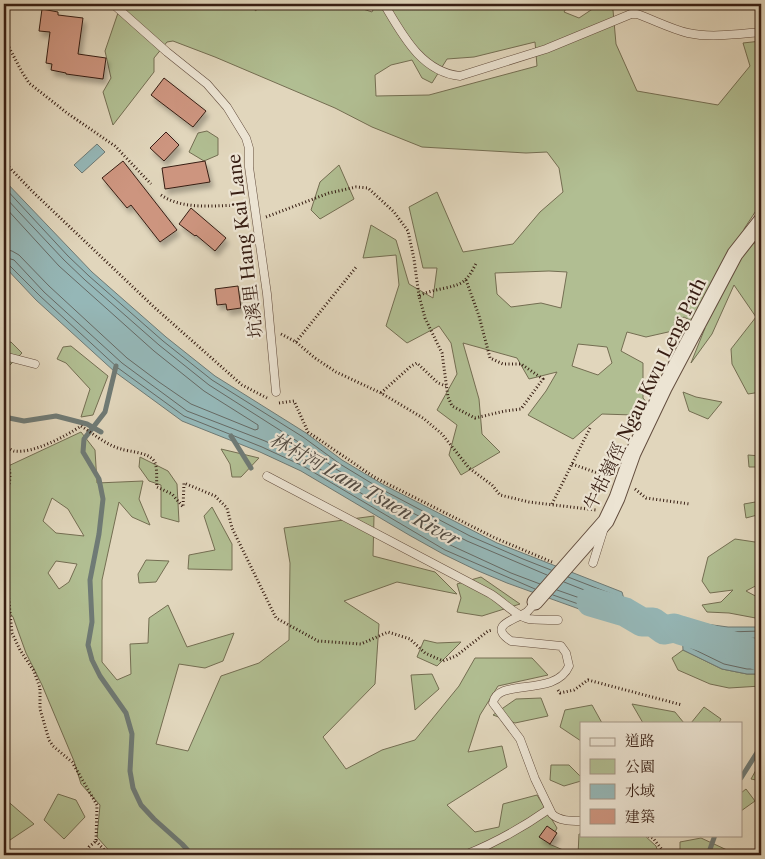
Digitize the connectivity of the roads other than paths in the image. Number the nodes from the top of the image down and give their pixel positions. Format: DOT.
graph roads {
  1 [pos="113,4"];
  2 [pos="384,4"];
  3 [pos="761,32"];
  4 [pos="761,220"];
  5 [pos="4,356"];
  6 [pos="35,364"];
  7 [pos="276,392"];
  8 [pos="267,476"];
  9 [pos="608,517"];
  10 [pos="593,563"];
  11 [pos="535,602"];
  12 [pos="520,615"];
  13 [pos="558,620"];
  14 [pos="549,809"];
  15 [pos="580,821"];
  16 [pos="464,855"];
  1 -- 7 [label="lane, 坑溪里 Hang Kai Lane"];
  2 -- 3 [label="lane"];
  4 -- 9 [label="street, 牛牯嶺徑 Ngau Kwu Leng Path"];
  5 -- 6 [label="lane"];
  8 -- 12 [label="lane"];
  9 -- 10 [label="lane"];
  9 -- 11 [label="street, 牛牯嶺徑 Ngau Kwu Leng Path"];
  11 -- 12 [label="lane"];
  12 -- 13 [label="lane"];
  12 -- 14 [label="lane"];
  14 -- 15 [label="lane"];
  14 -- 16 [label="lane"];
}
